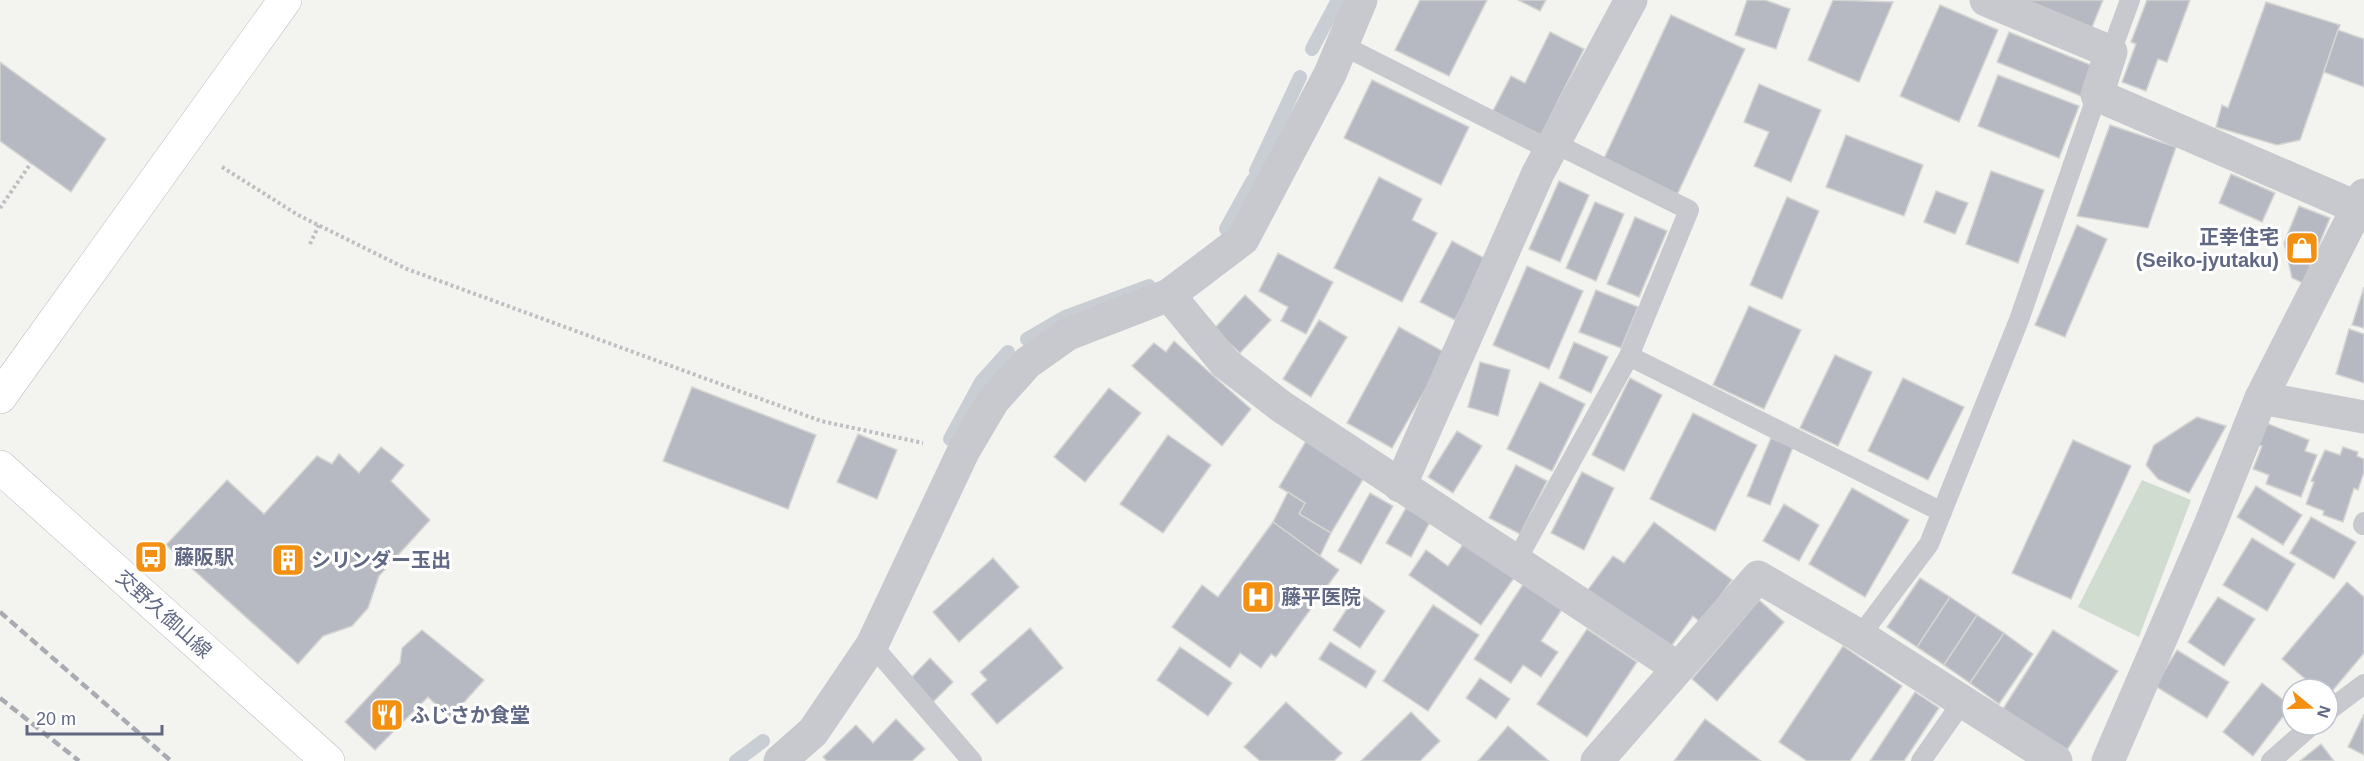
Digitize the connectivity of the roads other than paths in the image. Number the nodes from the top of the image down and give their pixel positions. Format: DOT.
graph roads {
  1 [pos="285,0"];
  2 [pos="1361,0"];
  3 [pos="1631,0"];
  4 [pos="1986,0"];
  5 [pos="2130,0"];
  6 [pos="1342,45"];
  7 [pos="2111,52"];
  8 [pos="2097,95"];
  9 [pos="1552,146"];
  10 [pos="2361,201"];
  11 [pos="2352,244"];
  12 [pos="1169,295"];
  13 [pos="1629,356"];
  14 [pos="0,397"];
  15 [pos="2260,398"];
  16 [pos="2364,417"];
  17 [pos="0,467"];
  18 [pos="1400,486"];
  19 [pos="1942,512"];
  20 [pos="1515,563"];
  21 [pos="1860,636"];
  22 [pos="872,645"];
  23 [pos="1677,668"];
  24 [pos="2364,684"];
  25 [pos="1964,702"];
  26 [pos="2340,702"];
  27 [pos="2298,737"];
  28 [pos="328,761"];
  29 [pos="780,761"];
  30 [pos="972,761"];
  31 [pos="1597,761"];
  32 [pos="1921,761"];
  33 [pos="2056,761"];
  34 [pos="2108,761"];
  35 [pos="2271,761"];
  1 -- 14 [label="street"];
  2 -- 6 [label="street"];
  3 -- 9 [label="street"];
  4 -- 7 [label="street"];
  5 -- 7 [label="lane"];
  6 -- 9 [label="lane"];
  6 -- 12 [label="street"];
  7 -- 8 [label="street"];
  8 -- 10 [label="street"];
  8 -- 19 [label="lane"];
  9 -- 13 [label="lane"];
  9 -- 18 [label="street"];
  10 -- 11 [label="street"];
  11 -- 15 [label="street"];
  12 -- 18 [label="street"];
  12 -- 22 [label="street"];
  13 -- 19 [label="lane"];
  13 -- 20 [label="lane"];
  15 -- 16 [label="street"];
  15 -- 34 [label="street"];
  17 -- 28 [label="street, 交野久御山線"];
  18 -- 20 [label="street"];
  19 -- 21 [label="lane"];
  20 -- 23 [label="street"];
  21 -- 23 [label="street"];
  21 -- 25 [label="street"];
  22 -- 29 [label="street"];
  22 -- 30 [label="lane"];
  23 -- 31 [label="street"];
  24 -- 26 [label="lane"];
  25 -- 32 [label="lane"];
  25 -- 33 [label="street"];
  27 -- 35 [label="lane"];
}
